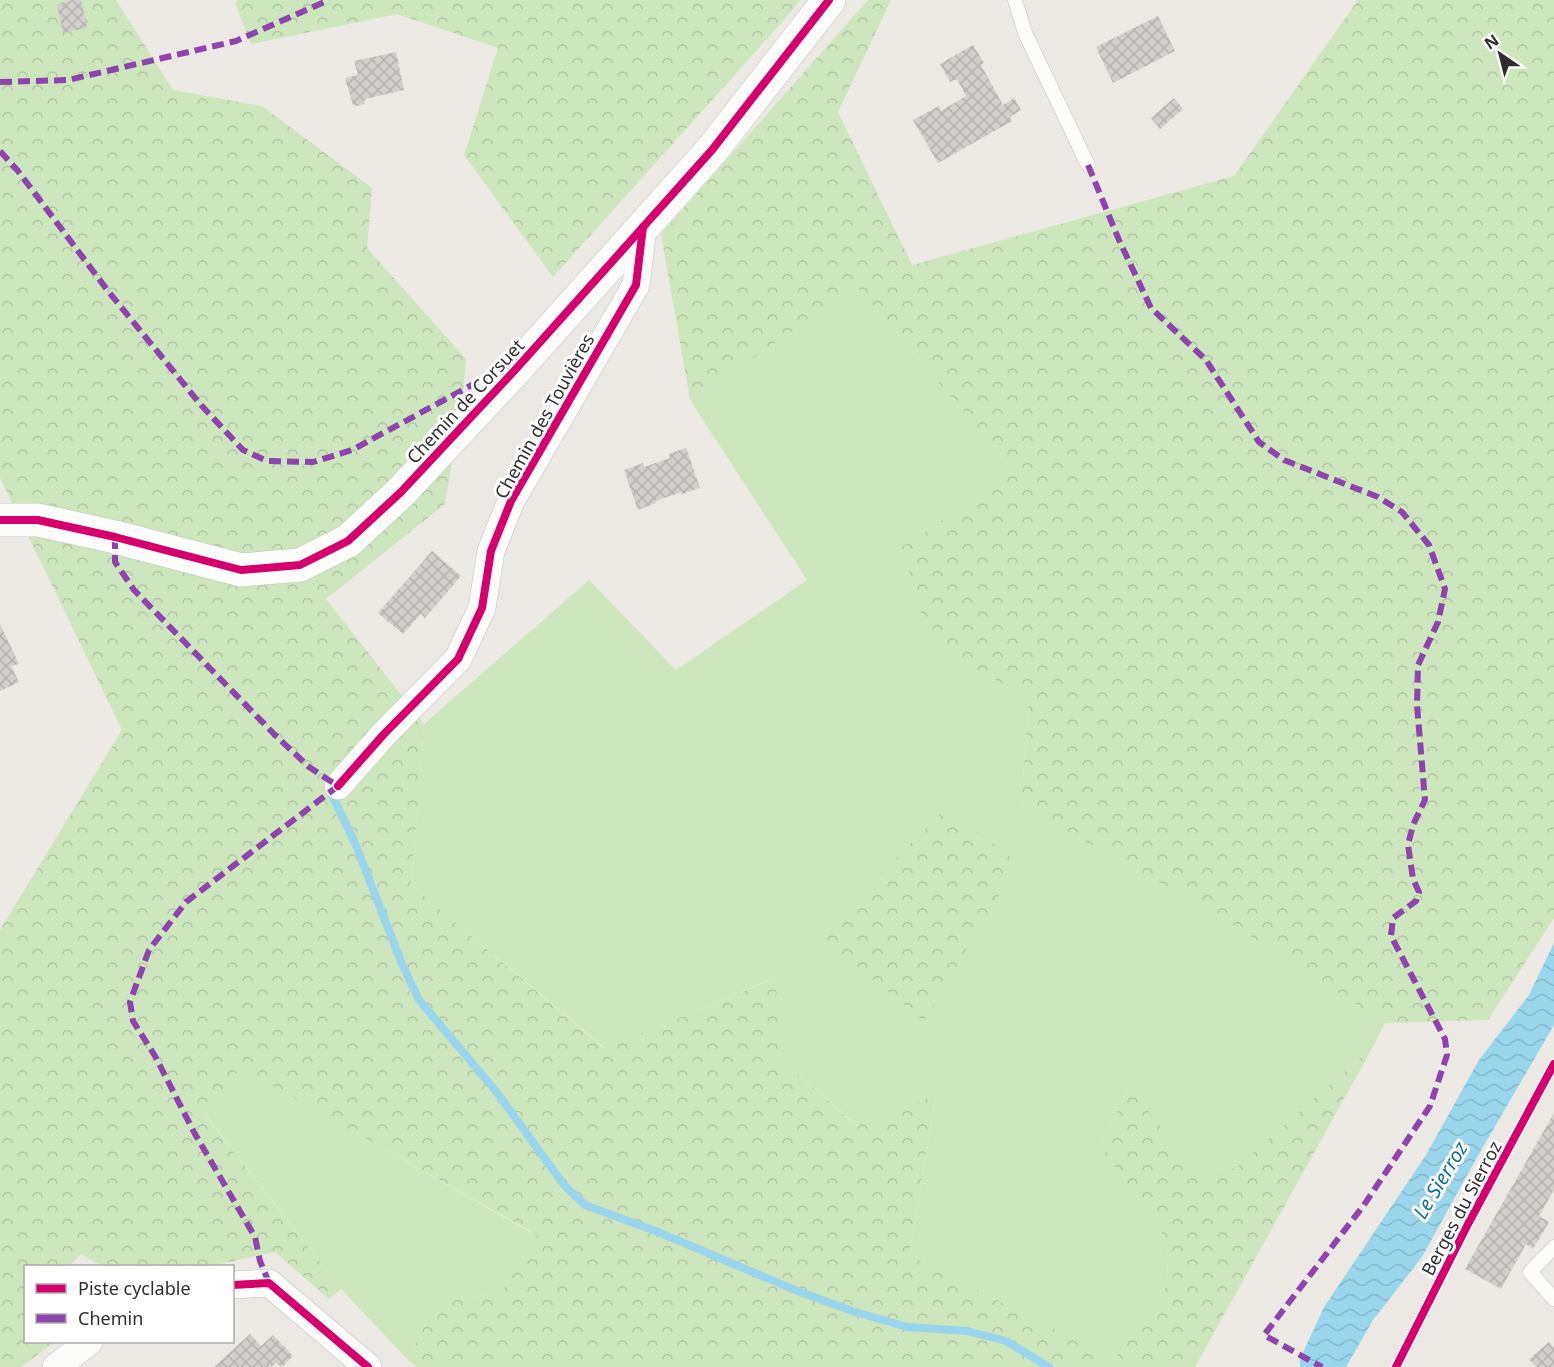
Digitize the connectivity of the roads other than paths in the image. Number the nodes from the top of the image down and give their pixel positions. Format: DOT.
graph roads {
  1 [pos="829,0"];
  2 [pos="1015,0"];
  3 [pos="1088,165"];
  4 [pos="643,227"];
  5 [pos="0,520"];
  6 [pos="338,786"];
  7 [pos="1554,1247"];
  8 [pos="234,1285"];
  9 [pos="1554,1299"];
  10 [pos="86,1343"];
  11 [pos="56,1367"];
  12 [pos="368,1367"];
  1 -- 4 [label="street, Chemin de Corsuet"];
  2 -- 3 [label="lane"];
  4 -- 5 [label="street, Chemin de Corsuet"];
  4 -- 6 [label="street, Chemin des Touvières"];
  7 -- 9 [label="lane"];
  8 -- 12 [label="street"];
  10 -- 11 [label="street"];
}
